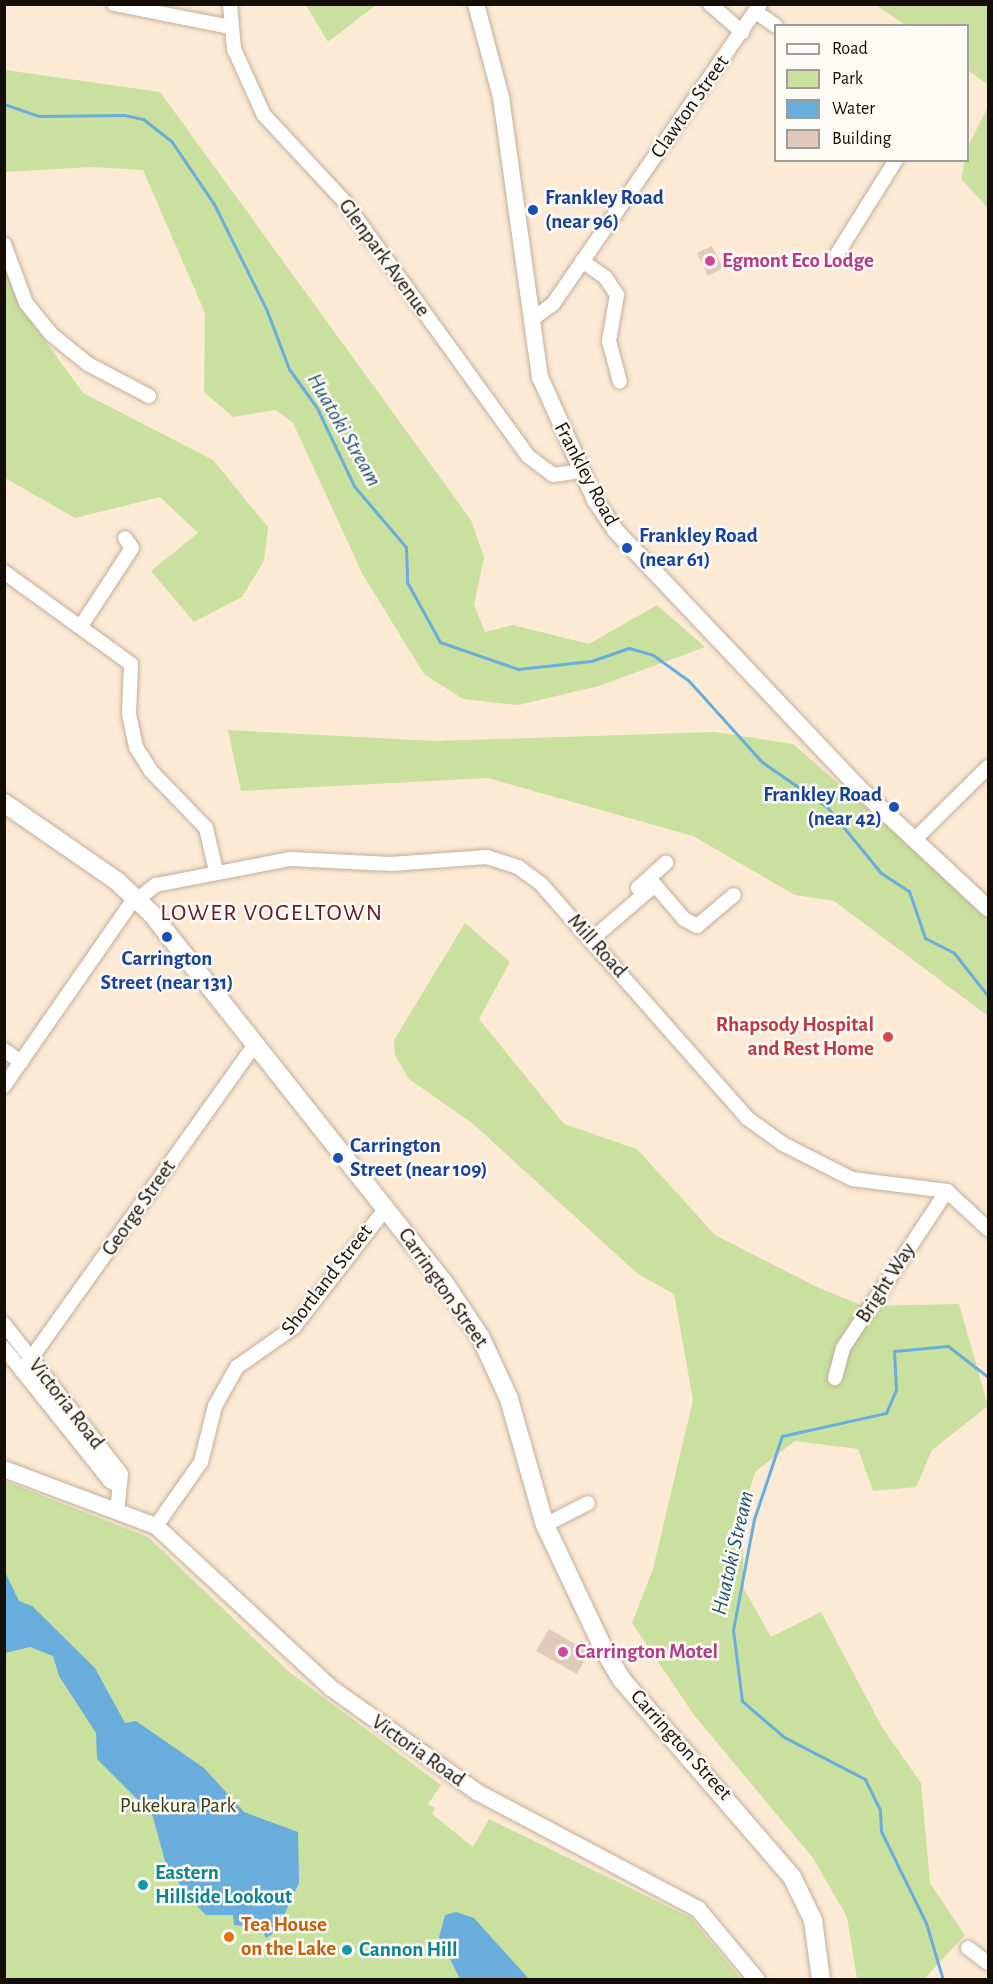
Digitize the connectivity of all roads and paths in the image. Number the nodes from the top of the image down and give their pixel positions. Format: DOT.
graph roads {
  1 [pos="114,4"];
  2 [pos="230,4"];
  3 [pos="476,4"];
  4 [pos="710,4"];
  5 [pos="758,8"];
  6 [pos="774,24"];
  7 [pos="230,27"];
  8 [pos="742,32"];
  9 [pos="895,162"];
  10 [pos="4,244"];
  11 [pos="837,254"];
  12 [pos="582,261"];
  13 [pos="531,320"];
  14 [pos="620,382"];
  15 [pos="149,396"];
  16 [pos="581,471"];
  17 [pos="125,538"];
  18 [pos="4,572"];
  19 [pos="81,626"];
  20 [pos="988,766"];
  21 [pos="4,803"];
  22 [pos="914,840"];
  23 [pos="666,863"];
  24 [pos="216,871"];
  25 [pos="734,895"];
  26 [pos="137,898"];
  27 [pos="988,908"];
  28 [pos="589,936"];
  29 [pos="255,1044"];
  30 [pos="4,1050"];
  31 [pos="21,1062"];
  32 [pos="4,1086"];
  33 [pos="947,1191"];
  34 [pos="386,1208"];
  35 [pos="988,1229"];
  36 [pos="4,1324"];
  37 [pos="4,1348"];
  38 [pos="27,1366"];
  39 [pos="835,1378"];
  40 [pos="4,1468"];
  41 [pos="588,1503"];
  42 [pos="117,1510"];
  43 [pos="545,1525"];
  44 [pos="156,1526"];
  45 [pos="968,1948"];
  46 [pos="988,1964"];
  47 [pos="757,1980"];
  48 [pos="821,1980"];
  1 -- 7 [label="street"];
  2 -- 7 [label="street, Glenpark Avenue"];
  3 -- 13 [label="street, Frankley Road"];
  4 -- 8 [label="street"];
  5 -- 6 [label="street"];
  5 -- 8 [label="street, Clawton Street"];
  7 -- 16 [label="street, Glenpark Avenue"];
  8 -- 12 [label="street, Clawton Street"];
  9 -- 11 [label="street"];
  10 -- 15 [label="street"];
  12 -- 13 [label="street, Clawton Street"];
  12 -- 14 [label="street"];
  13 -- 16 [label="street, Frankley Road"];
  16 -- 22 [label="street, Frankley Road"];
  17 -- 19 [label="street"];
  18 -- 19 [label="street"];
  19 -- 24 [label="street"];
  20 -- 22 [label="street"];
  21 -- 26 [label="main road, Carrington Street"];
  22 -- 27 [label="street, Frankley Road"];
  23 -- 28 [label="street"];
  24 -- 26 [label="street, Mill Road"];
  24 -- 28 [label="street, Mill Road"];
  25 -- 28 [label="street"];
  26 -- 29 [label="main road, Carrington Street"];
  26 -- 31 [label="street"];
  28 -- 33 [label="street, Mill Road"];
  29 -- 34 [label="main road, Carrington Street"];
  29 -- 38 [label="street, George Street"];
  30 -- 31 [label="street"];
  31 -- 32 [label="street"];
  33 -- 35 [label="street"];
  33 -- 39 [label="street, Bright Way"];
  34 -- 43 [label="main road, Carrington Street"];
  34 -- 44 [label="street, Shortland Street"];
  36 -- 38 [label="street, Victoria Road"];
  37 -- 38 [label="street, Victoria Road"];
  38 -- 42 [label="street, Victoria Road"];
  40 -- 42 [label="street"];
  41 -- 43 [label="street"];
  42 -- 44 [label="street, Victoria Road"];
  43 -- 48 [label="main road, Carrington Street"];
  44 -- 47 [label="street, Victoria Road"];
  45 -- 46 [label="street"];
}
